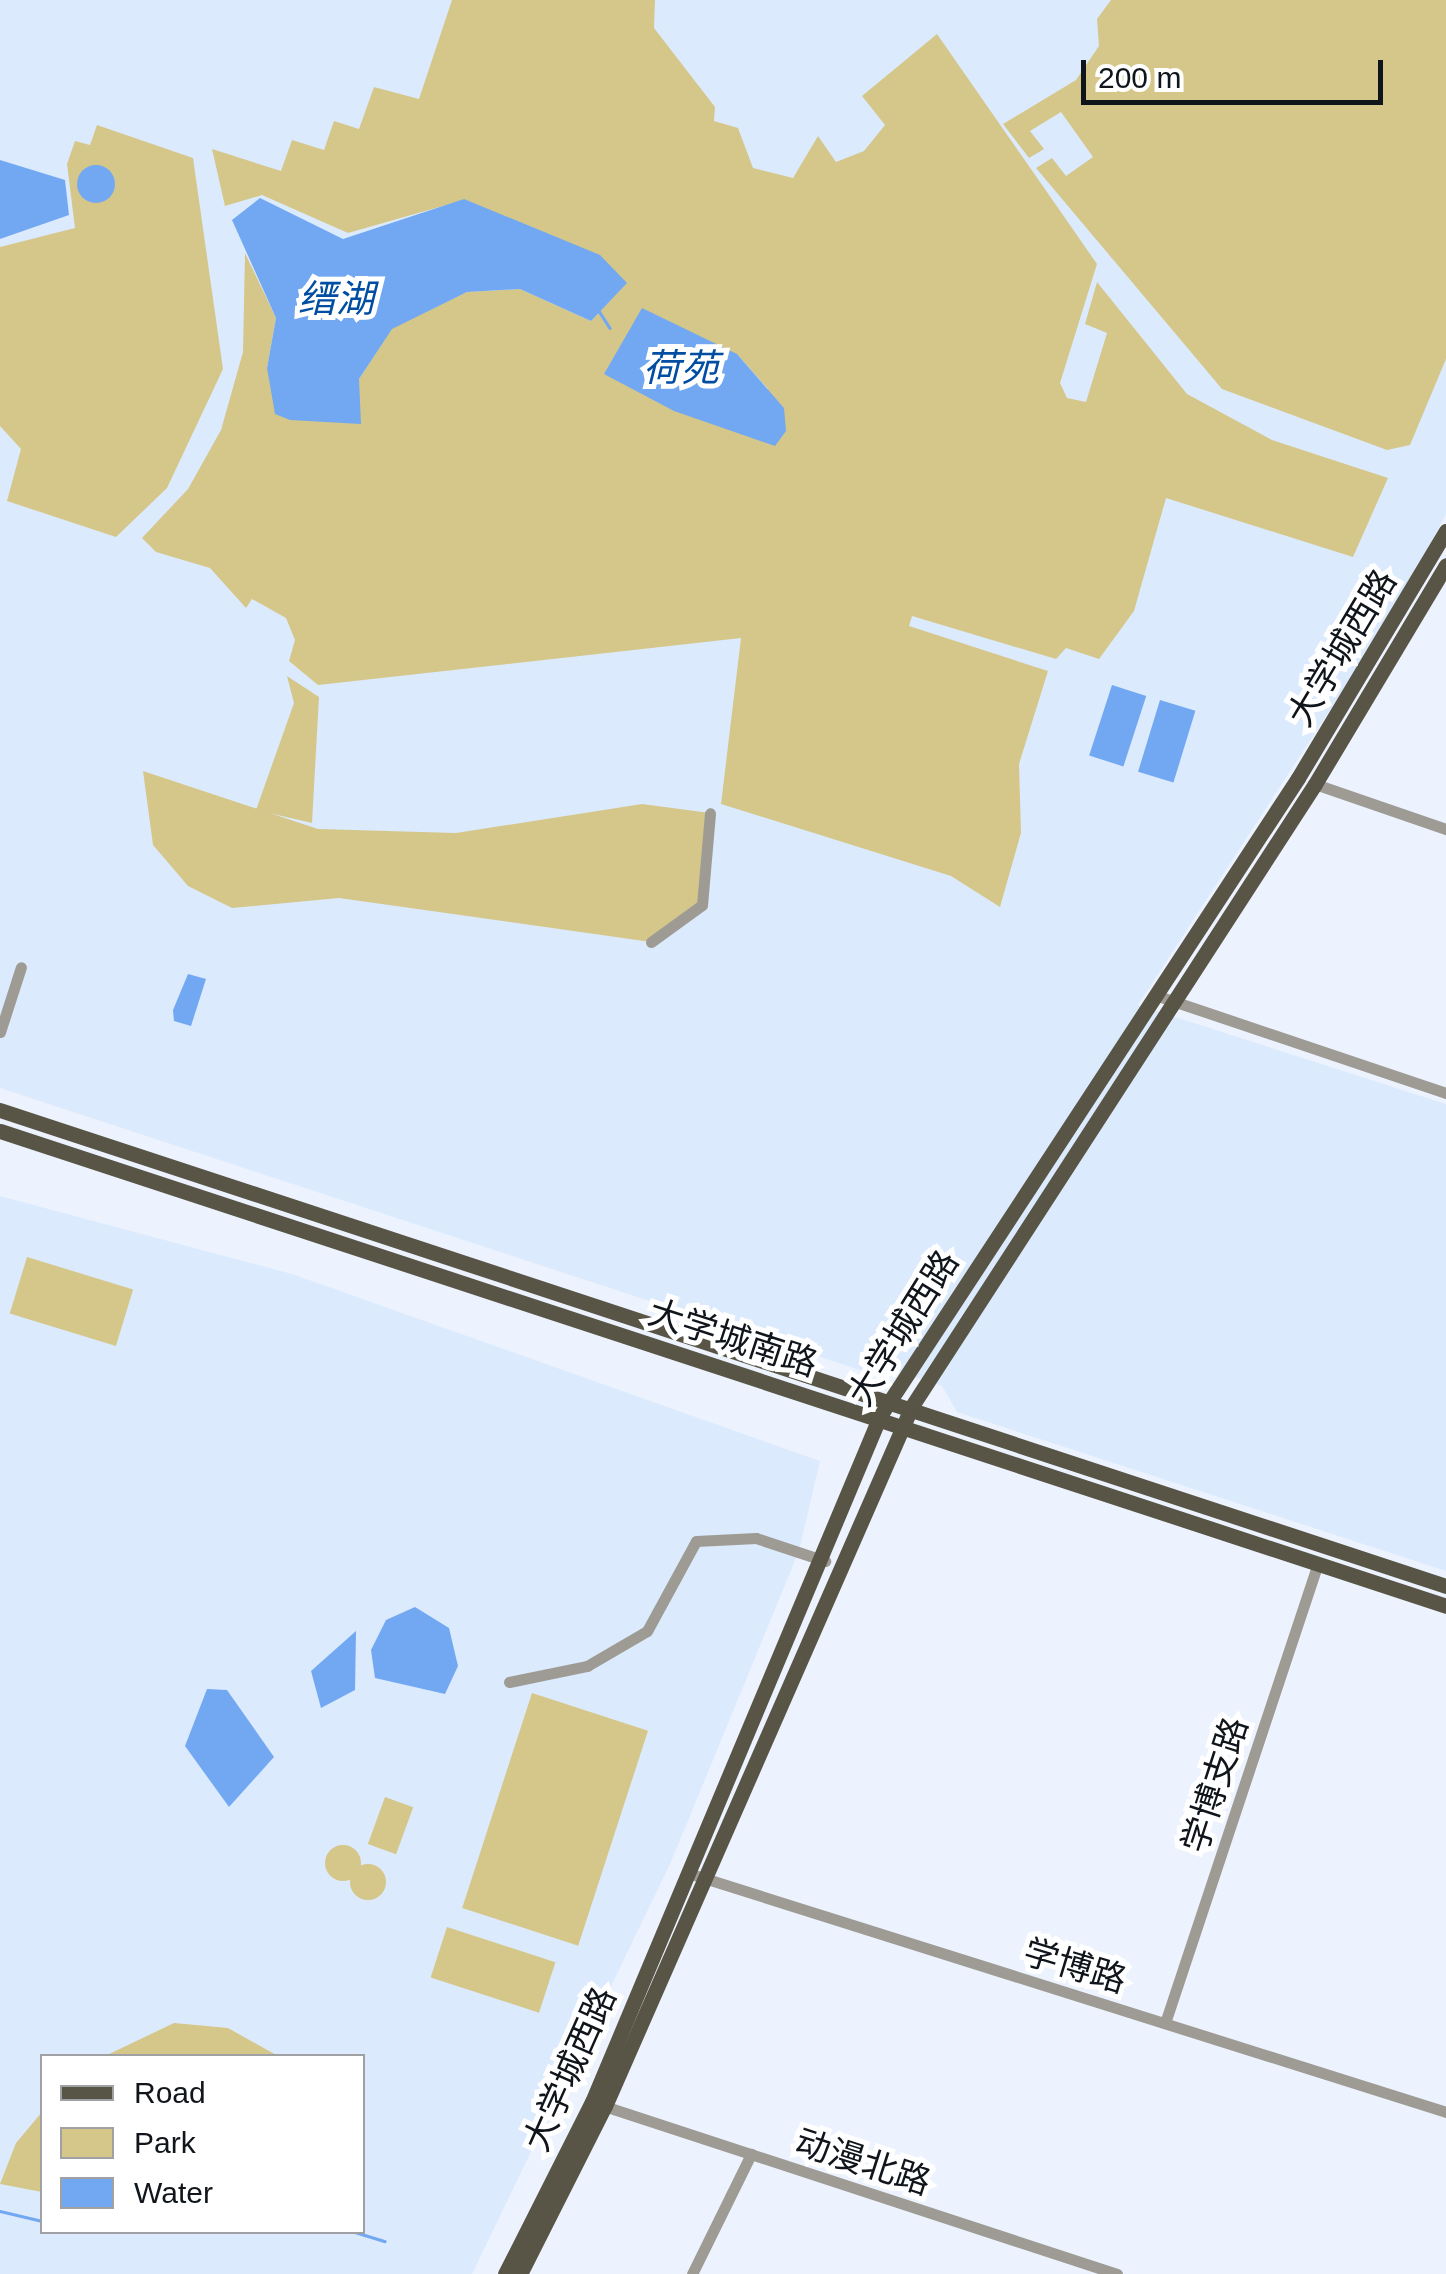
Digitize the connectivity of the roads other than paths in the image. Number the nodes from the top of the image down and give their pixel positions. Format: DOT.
graph roads {
  1 [pos="1446,532"];
  2 [pos="1446,565"];
  3 [pos="1315,784"];
  4 [pos="710,813"];
  5 [pos="1446,829"];
  6 [pos="652,942"];
  7 [pos="21,967"];
  8 [pos="1155,996"];
  9 [pos="1172,1001"];
  10 [pos="0,1032"];
  11 [pos="1446,1092"];
  12 [pos="0,1110"];
  13 [pos="0,1131"];
  14 [pos="890,1398"];
  15 [pos="912,1406"];
  16 [pos="880,1416"];
  17 [pos="902,1423"];
  18 [pos="826,1561"];
  19 [pos="1318,1563"];
  20 [pos="1446,1586"];
  21 [pos="1446,1606"];
  22 [pos="509,1682"];
  23 [pos="696,1876"];
  24 [pos="1165,2024"];
  25 [pos="599,2104"];
  26 [pos="1446,2112"];
  27 [pos="751,2154"];
  28 [pos="505,2274"];
  29 [pos="520,2274"];
  30 [pos="692,2274"];
  31 [pos="1117,2274"];
  1 -- 8 [label="main road, 大学城西路"];
  2 -- 3 [label="main road, 大学城西路"];
  3 -- 5 [label="street"];
  3 -- 9 [label="main road, 大学城西路"];
  4 -- 6 [label="street"];
  7 -- 10 [label="street"];
  8 -- 9 [label="street"];
  8 -- 14 [label="main road, 大学城西路"];
  9 -- 11 [label="street"];
  9 -- 15 [label="main road, 大学城西路"];
  12 -- 14 [label="main road, 大学城南路"];
  13 -- 16 [label="main road, 大学城南路"];
  14 -- 15 [label="main road, 大学城南路"];
  14 -- 16 [label="main road, 大学城西路"];
  15 -- 17 [label="main road, 大学城西路"];
  15 -- 20 [label="main road, 大学城南路"];
  16 -- 17 [label="main road, 大学城南路"];
  16 -- 18 [label="main road, 大学城西路"];
  17 -- 19 [label="main road, 大学城南路"];
  17 -- 23 [label="main road, 大学城西路"];
  18 -- 22 [label="street"];
  18 -- 23 [label="main road, 大学城西路"];
  19 -- 21 [label="main road, 大学城南路"];
  19 -- 24 [label="street, 学博支路"];
  23 -- 24 [label="street, 学博路"];
  23 -- 25 [label="main road, 大学城西路"];
  24 -- 26 [label="street, 学博路"];
  25 -- 27 [label="street, 动漫北路"];
  25 -- 28 [label="main road, 大学城西路"];
  25 -- 29 [label="main road, 大学城西路"];
  27 -- 30 [label="street"];
  27 -- 31 [label="street, 动漫北路"];
}
